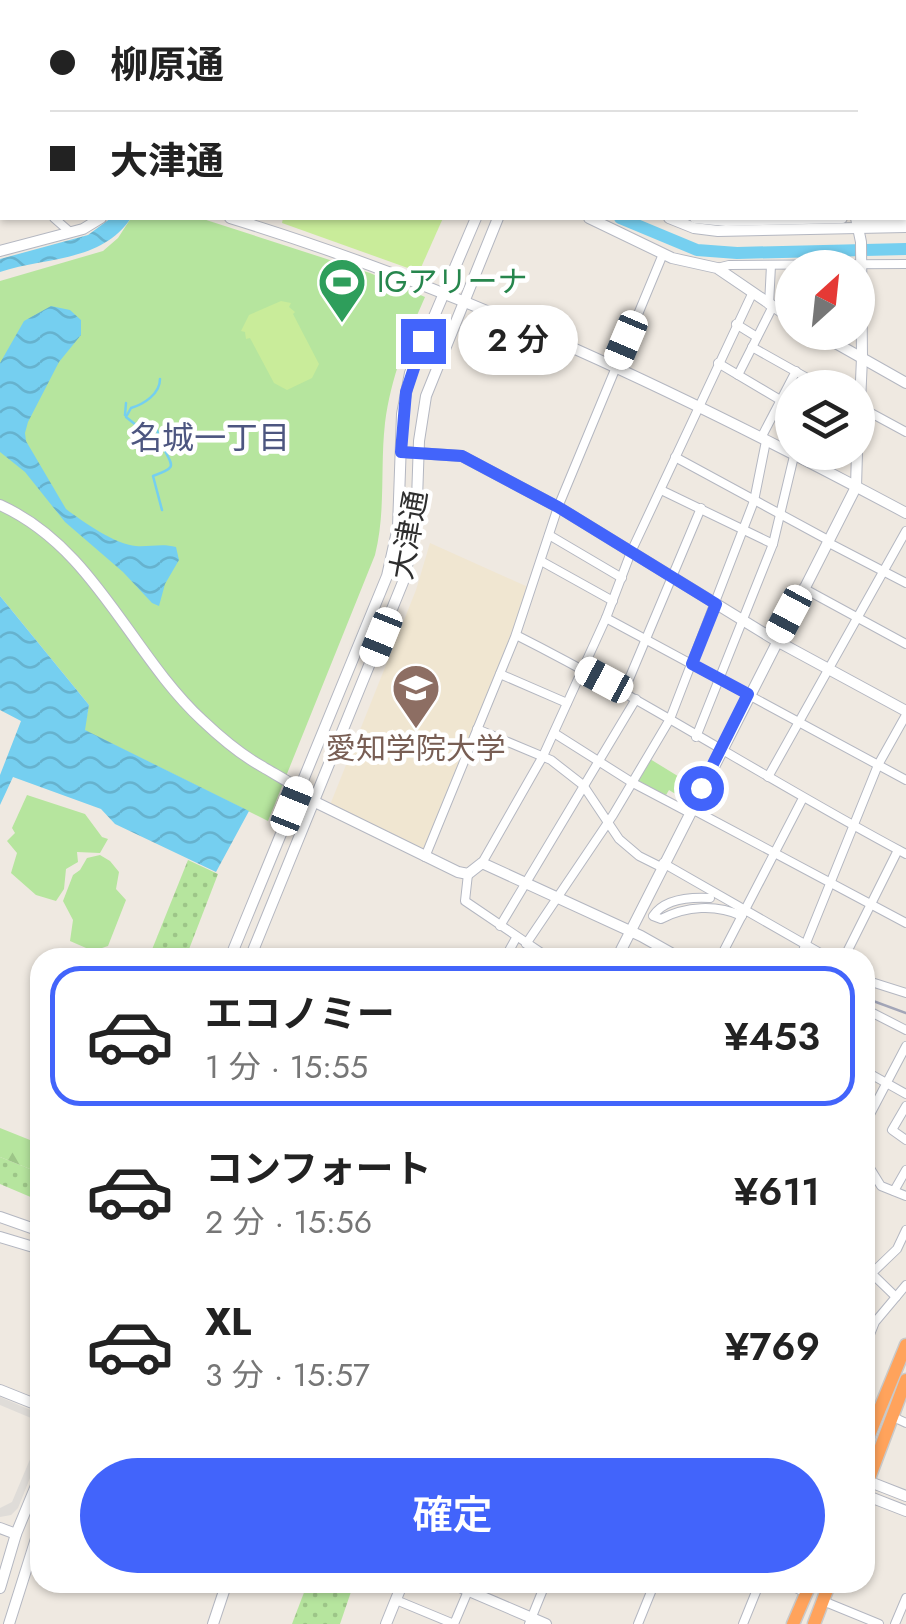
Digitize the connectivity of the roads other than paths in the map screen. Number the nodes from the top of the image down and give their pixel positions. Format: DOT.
graph roads {
  1 [pos="56,220"];
  2 [pos="97,220"];
  3 [pos="236,220"];
  4 [pos="475,220"];
  5 [pos="497,220"];
  6 [pos="593,220"];
  7 [pos="674,220"];
  8 [pos="859,221"];
  9 [pos="906,227"];
  10 [pos="70,232"];
  11 [pos="861,250"];
  12 [pos="0,251"];
  13 [pos="662,254"];
  14 [pos="875,263"];
  15 [pos="906,264"];
  16 [pos="771,265"];
  17 [pos="775,265"];
  18 [pos="717,268"];
  19 [pos="444,294"];
  20 [pos="752,294"];
  21 [pos="463,302"];
  22 [pos="771,307"];
  23 [pos="775,309"];
  24 [pos="736,324"];
  25 [pos="758,337"];
  26 [pos="752,347"];
  27 [pos="848,350"];
  28 [pos="862,350"];
  29 [pos="862,358"];
  30 [pos="718,363"];
  31 [pos="616,366"];
  32 [pos="794,370"];
  33 [pos="861,370"];
  34 [pos="738,375"];
  35 [pos="906,383"];
  36 [pos="775,397"];
  37 [pos="698,406"];
  38 [pos="775,411"];
  39 [pos="875,415"];
  40 [pos="906,432"];
  41 [pos="763,439"];
  42 [pos="775,446"];
  43 [pos="401,452"];
  44 [pos="420,453"];
  45 [pos="675,458"];
  46 [pos="791,470"];
  47 [pos="823,470"];
  48 [pos="856,470"];
  49 [pos="856,486"];
  50 [pos="661,490"];
  51 [pos="754,501"];
  52 [pos="0,505"];
  53 [pos="558,507"];
  54 [pos="700,508"];
  55 [pos="906,514"];
  56 [pos="782,516"];
  57 [pos="744,529"];
  58 [pos="906,531"];
  59 [pos="549,536"];
  60 [pos="828,541"];
  61 [pos="772,544"];
  62 [pos="631,552"];
  63 [pos="541,560"];
  64 [pos="884,572"];
  65 [pos="671,576"];
  66 [pos="622,578"];
  67 [pos="906,583"];
  68 [pos="802,588"];
  69 [pos="613,601"];
  70 [pos="716,604"];
  71 [pos="606,618"];
  72 [pos="857,618"];
  73 [pos="742,620"];
  74 [pos="516,635"];
  75 [pos="646,638"];
  76 [pos="775,640"];
  77 [pos="906,644"];
  78 [pos="692,664"];
  79 [pos="583,669"];
  80 [pos="830,670"];
  81 [pos="500,674"];
  82 [pos="720,679"];
  83 [pos="624,691"];
  84 [pos="748,694"];
  85 [pos="636,699"];
  86 [pos="567,703"];
  87 [pos="906,712"];
  88 [pos="670,719"];
  89 [pos="799,723"];
  90 [pos="477,729"];
  91 [pos="554,733"];
  92 [pos="696,737"];
  93 [pos="720,750"];
  94 [pos="543,756"];
  95 [pos="600,761"];
  96 [pos="878,765"];
  97 [pos="768,777"];
  98 [pos="906,780"];
  99 [pos="633,783"];
  100 [pos="583,786"];
  101 [pos="299,787"];
  102 [pos="803,798"];
  103 [pos="313,801"];
  104 [pos="689,810"];
  105 [pos="607,821"];
  106 [pos="853,826"];
  107 [pos="902,852"];
  108 [pos="774,854"];
  109 [pos="426,857"];
  110 [pos="482,862"];
  111 [pos="662,865"];
  112 [pos="468,874"];
  113 [pos="526,883"];
  114 [pos="830,883"];
  115 [pos="556,898"];
  116 [pos="711,899"];
  117 [pos="871,905"];
  118 [pos="743,912"];
  119 [pos="906,923"];
  120 [pos="500,926"];
  121 [pos="630,931"];
  122 [pos="516,938"];
  123 [pos="526,944"];
  124 [pos="804,944"];
  125 [pos="234,948"];
  126 [pos="254,948"];
  127 [pos="511,948"];
  128 [pos="533,948"];
  129 [pos="622,948"];
  130 [pos="661,948"];
  131 [pos="725,948"];
  132 [pos="803,948"];
  133 [pos="811,948"];
  134 [pos="849,948"];
  135 [pos="875,983"];
  136 [pos="906,994"];
  137 [pos="875,1014"];
  138 [pos="906,1030"];
  139 [pos="906,1046"];
  140 [pos="875,1077"];
  141 [pos="888,1084"];
  142 [pos="906,1094"];
  143 [pos="906,1106"];
  144 [pos="875,1107"];
  145 [pos="906,1140"];
  146 [pos="906,1170"];
  147 [pos="875,1177"];
  148 [pos="894,1191"];
  149 [pos="906,1196"];
  150 [pos="0,1217"];
  151 [pos="30,1227"];
  152 [pos="906,1230"];
  153 [pos="0,1237"];
  154 [pos="904,1242"];
  155 [pos="30,1246"];
  156 [pos="875,1265"];
  157 [pos="875,1277"];
  158 [pos="906,1285"];
  159 [pos="896,1297"];
  160 [pos="875,1322"];
  161 [pos="906,1344"];
  162 [pos="906,1362"];
  163 [pos="906,1372"];
  164 [pos="906,1380"];
  165 [pos="0,1390"];
  166 [pos="30,1402"];
  167 [pos="878,1413"];
  168 [pos="906,1422"];
  169 [pos="875,1438"];
  170 [pos="875,1458"];
  171 [pos="875,1486"];
  172 [pos="875,1489"];
  173 [pos="906,1496"];
  174 [pos="30,1500"];
  175 [pos="906,1511"];
  176 [pos="0,1528"];
  177 [pos="16,1534"];
  178 [pos="30,1556"];
  179 [pos="0,1588"];
  180 [pos="223,1593"];
  181 [pos="399,1593"];
  182 [pos="467,1593"];
  183 [pos="472,1593"];
  184 [pos="541,1593"];
  185 [pos="650,1593"];
  186 [pos="756,1593"];
  187 [pos="807,1593"];
  188 [pos="807,1593"];
  189 [pos="826,1593"];
  190 [pos="906,1598"];
  191 [pos="396,1600"];
  192 [pos="823,1601"];
  193 [pos="530,1621"];
  194 [pos="9,1624"];
  195 [pos="213,1624"];
  196 [pos="386,1624"];
  197 [pos="546,1624"];
  198 [pos="638,1624"];
  199 [pos="744,1624"];
  200 [pos="796,1624"];
  201 [pos="814,1624"];
  202 [pos="879,1624"];
  203 [pos="895,1624"];
  1 -- 10 [label="street"];
  2 -- 10 [label="street"];
  3 -- 19 [label="street"];
  4 -- 19 [label="street, 大津通"];
  5 -- 21 [label="street, 大津通"];
  6 -- 13 [label="street"];
  7 -- 8 [label="street"];
  8 -- 9 [label="street"];
  8 -- 11 [label="street"];
  10 -- 12 [label="street"];
  13 -- 18 [label="street"];
  13 -- 31 [label="street"];
  14 -- 15 [label="street"];
  16 -- 17 [label="street"];
  16 -- 18 [label="street"];
  16 -- 22 [label="street"];
  18 -- 20 [label="street"];
  19 -- 21 [label="street"];
  19 -- 43 [label="street, 大津通"];
  20 -- 22 [label="street"];
  20 -- 24 [label="street"];
  21 -- 31 [label="street"];
  21 -- 44 [label="street, 大津通"];
  22 -- 23 [label="street"];
  22 -- 25 [label="street"];
  24 -- 25 [label="street"];
  24 -- 30 [label="street"];
  25 -- 26 [label="street"];
  26 -- 32 [label="street"];
  26 -- 34 [label="street"];
  27 -- 29 [label="street"];
  28 -- 29 [label="street"];
  29 -- 33 [label="street"];
  29 -- 35 [label="street"];
  30 -- 34 [label="street"];
  30 -- 37 [label="street"];
  31 -- 37 [label="street"];
  31 -- 53 [label="street"];
  34 -- 36 [label="street"];
  37 -- 41 [label="street"];
  37 -- 45 [label="street"];
  38 -- 41 [label="street"];
  39 -- 40 [label="street"];
  41 -- 42 [label="street"];
  41 -- 51 [label="street"];
  43 -- 44 [label="street"];
  43 -- 101 [label="street, 大津通"];
  44 -- 53 [label="street"];
  44 -- 103 [label="street, 大津通"];
  45 -- 50 [label="street"];
  45 -- 51 [label="street"];
  46 -- 56 [label="street"];
  47 -- 49 [label="street"];
  48 -- 49 [label="street"];
  49 -- 55 [label="street"];
  49 -- 60 [label="street"];
  50 -- 54 [label="street"];
  50 -- 62 [label="street"];
  51 -- 56 [label="street"];
  51 -- 57 [label="street"];
  52 -- 101 [label="street"];
  53 -- 59 [label="street"];
  53 -- 62 [label="street"];
  54 -- 57 [label="street"];
  54 -- 65 [label="street"];
  56 -- 60 [label="street"];
  56 -- 61 [label="street"];
  57 -- 61 [label="street"];
  57 -- 70 [label="street"];
  58 -- 64 [label="street"];
  59 -- 63 [label="street"];
  59 -- 66 [label="street"];
  60 -- 64 [label="street"];
  60 -- 68 [label="street"];
  61 -- 73 [label="street"];
  62 -- 65 [label="street"];
  62 -- 66 [label="street"];
  63 -- 69 [label="street"];
  63 -- 74 [label="street"];
  64 -- 67 [label="street"];
  64 -- 72 [label="street"];
  65 -- 70 [label="street"];
  65 -- 75 [label="street"];
  66 -- 69 [label="street"];
  68 -- 72 [label="street"];
  68 -- 76 [label="street"];
  69 -- 71 [label="street"];
  70 -- 73 [label="street"];
  70 -- 78 [label="street"];
  71 -- 75 [label="street"];
  71 -- 79 [label="street"];
  72 -- 77 [label="street"];
  72 -- 80 [label="street"];
  73 -- 76 [label="street"];
  73 -- 82 [label="street"];
  74 -- 79 [label="street"];
  74 -- 81 [label="street"];
  75 -- 78 [label="street"];
  75 -- 83 [label="street"];
  76 -- 80 [label="street"];
  76 -- 84 [label="street"];
  78 -- 82 [label="street"];
  78 -- 88 [label="street"];
  79 -- 83 [label="street"];
  79 -- 86 [label="street"];
  80 -- 87 [label="street"];
  80 -- 89 [label="street"];
  81 -- 86 [label="street"];
  81 -- 90 [label="street"];
  82 -- 84 [label="street"];
  82 -- 92 [label="street"];
  83 -- 85 [label="street"];
  84 -- 89 [label="street"];
  84 -- 93 [label="street"];
  85 -- 88 [label="street"];
  85 -- 95 [label="street"];
  86 -- 91 [label="street"];
  87 -- 96 [label="street"];
  88 -- 92 [label="street"];
  88 -- 99 [label="street"];
  89 -- 96 [label="street"];
  89 -- 97 [label="street"];
  90 -- 94 [label="street"];
  90 -- 109 [label="street"];
  91 -- 94 [label="street"];
  91 -- 95 [label="street"];
  92 -- 93 [label="street"];
  93 -- 97 [label="street"];
  93 -- 104 [label="street"];
  94 -- 100 [label="street"];
  94 -- 110 [label="street"];
  95 -- 99 [label="street"];
  95 -- 100 [label="street"];
  96 -- 98 [label="street"];
  96 -- 106 [label="street"];
  97 -- 102 [label="street"];
  99 -- 104 [label="street"];
  99 -- 105 [label="street"];
  100 -- 105 [label="street"];
  100 -- 113 [label="street"];
  101 -- 103 [label="street"];
  101 -- 125 [label="street, 大津通"];
  102 -- 106 [label="street"];
  102 -- 108 [label="street"];
  103 -- 109 [label="street"];
  103 -- 126 [label="street, 大津通"];
  104 -- 108 [label="street"];
  104 -- 111 [label="street"];
  105 -- 111 [label="street"];
  105 -- 115 [label="street"];
  106 -- 107 [label="street"];
  106 -- 114 [label="street"];
  107 -- 117 [label="street"];
  108 -- 114 [label="street"];
  108 -- 118 [label="street"];
  109 -- 112 [label="street"];
  110 -- 112 [label="street"];
  110 -- 113 [label="street"];
  111 -- 116 [label="street"];
  111 -- 121 [label="street"];
  112 -- 120 [label="street"];
  113 -- 115 [label="street"];
  113 -- 120 [label="street"];
  114 -- 117 [label="street"];
  114 -- 124 [label="street"];
  115 -- 121 [label="street"];
  115 -- 123 [label="street"];
  116 -- 116 [label="street"];
  116 -- 118 [label="street"];
  116 -- 118 [label="street"];
  117 -- 119 [label="street"];
  117 -- 134 [label="street"];
  118 -- 124 [label="street"];
  118 -- 131 [label="street"];
  120 -- 122 [label="street"];
  121 -- 129 [label="street"];
  121 -- 130 [label="street"];
  122 -- 123 [label="street"];
  122 -- 127 [label="street"];
  123 -- 128 [label="street"];
  124 -- 132 [label="street"];
  124 -- 133 [label="street"];
  135 -- 136 [label="street"];
  137 -- 138 [label="street"];
  139 -- 141 [label="street"];
  140 -- 141 [label="street"];
  141 -- 142 [label="street"];
  141 -- 144 [label="street"];
  143 -- 145 [label="street"];
  146 -- 148 [label="street"];
  147 -- 148 [label="street"];
  148 -- 149 [label="street"];
  150 -- 151 [label="street"];
  152 -- 154 [label="street"];
  153 -- 155 [label="street"];
  154 -- 156 [label="street"];
  157 -- 159 [label="street"];
  158 -- 159 [label="street"];
  159 -- 160 [label="street"];
  161 -- 167 [label="highway"];
  162 -- 169 [label="highway"];
  163 -- 170 [label="highway"];
  164 -- 167 [label="highway"];
  165 -- 166 [label="street"];
  167 -- 168 [label="street"];
  171 -- 173 [label="street"];
  172 -- 175 [label="street"];
  174 -- 177 [label="street"];
  176 -- 177 [label="street"];
  177 -- 179 [label="street"];
  178 -- 194 [label="street"];
  180 -- 195 [label="street"];
  181 -- 191 [label="street"];
  182 -- 191 [label="street"];
  183 -- 193 [label="street"];
  184 -- 193 [label="street"];
  185 -- 198 [label="street"];
  186 -- 199 [label="street"];
  187 -- 200 [label="highway"];
  188 -- 200 [label="highway"];
  189 -- 192 [label="highway"];
  190 -- 203 [label="street"];
  191 -- 196 [label="street"];
  192 -- 201 [label="highway"];
  192 -- 202 [label="street"];
  193 -- 197 [label="street"];
}
